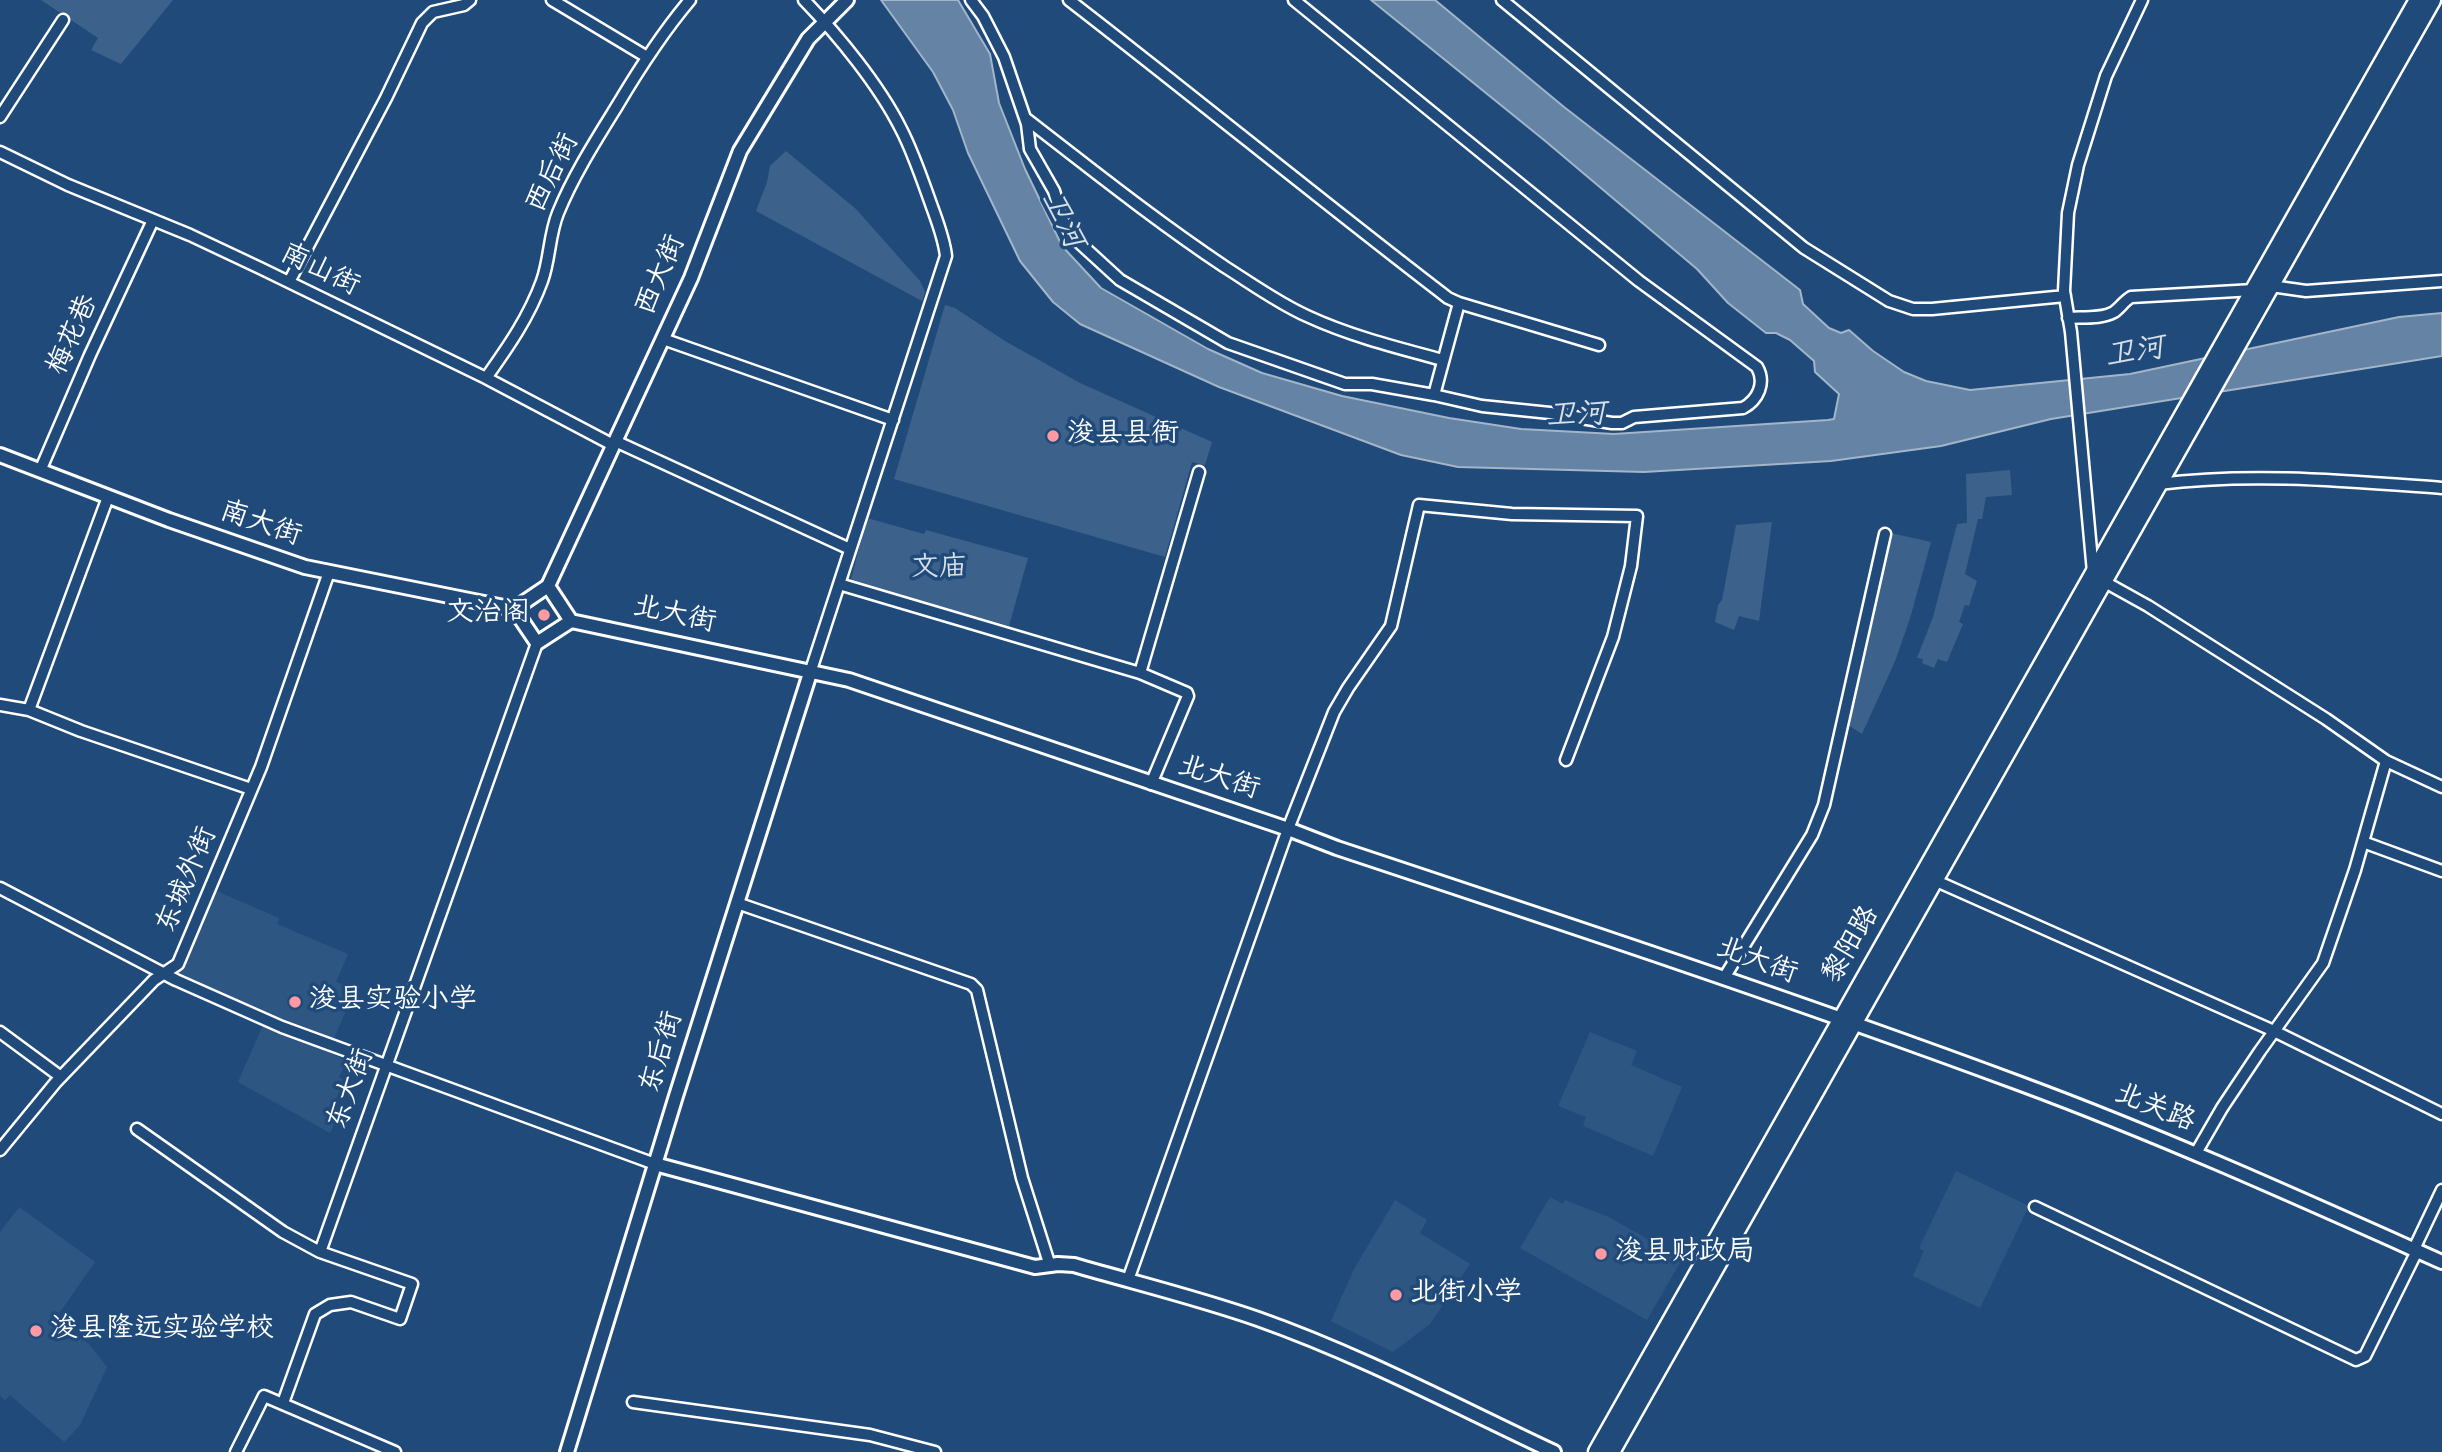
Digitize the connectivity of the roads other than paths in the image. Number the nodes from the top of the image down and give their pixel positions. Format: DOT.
graph roads {
  1 [pos="470,0"];
  2 [pos="552,0"];
  3 [pos="690,0"];
  4 [pos="804,0"];
  5 [pos="847,0"];
  6 [pos="971,0"];
  7 [pos="1069,0"];
  8 [pos="1294,0"];
  9 [pos="1502,0"];
  10 [pos="2142,0"];
  11 [pos="2418,0"];
  12 [pos="2432,0"];
  13 [pos="63,20"];
  14 [pos="824,21"];
  15 [pos="647,57"];
  16 [pos="0,117"];
  17 [pos="1025,118"];
  18 [pos="0,152"];
  19 [pos="153,220"];
  20 [pos="2442,281"];
  21 [pos="289,282"];
  22 [pos="2260,293"];
  23 [pos="2065,296"];
  24 [pos="1459,303"];
  25 [pos="2068,318"];
  26 [pos="663,339"];
  27 [pos="1598,345"];
  28 [pos="1443,360"];
  29 [pos="486,378"];
  30 [pos="1434,395"];
  31 [pos="892,420"];
  32 [pos="614,443"];
  33 [pos="0,456"];
  34 [pos="40,471"];
  35 [pos="1199,472"];
  36 [pos="2159,474"];
  37 [pos="2442,488"];
  38 [pos="108,497"];
  39 [pos="1885,534"];
  40 [pos="850,549"];
  41 [pos="329,572"];
  42 [pos="2098,578"];
  43 [pos="839,584"];
  44 [pos="548,586"];
  45 [pos="514,609"];
  46 [pos="571,621"];
  47 [pos="537,643"];
  48 [pos="811,670"];
  49 [pos="1140,673"];
  50 [pos="0,705"];
  51 [pos="29,710"];
  52 [pos="1566,760"];
  53 [pos="2386,761"];
  54 [pos="1151,784"];
  55 [pos="2442,787"];
  56 [pos="251,789"];
  57 [pos="1288,829"];
  58 [pos="2363,842"];
  59 [pos="2442,871"];
  60 [pos="1934,880"];
  61 [pos="0,888"];
  62 [pos="737,903"];
  63 [pos="165,975"];
  64 [pos="1724,978"];
  65 [pos="1847,1022"];
  66 [pos="2274,1031"];
  67 [pos="0,1032"];
  68 [pos="386,1065"];
  69 [pos="61,1077"];
  70 [pos="2442,1114"];
  71 [pos="137,1129"];
  72 [pos="0,1150"];
  73 [pos="2196,1153"];
  74 [pos="655,1164"];
  75 [pos="2442,1190"];
  76 [pos="2035,1207"];
  77 [pos="2415,1250"];
  78 [pos="320,1251"];
  79 [pos="2442,1262"];
  80 [pos="1050,1266"];
  81 [pos="1128,1280"];
  82 [pos="633,1402"];
  83 [pos="283,1403"];
  84 [pos="236,1452"];
  85 [pos="395,1452"];
  86 [pos="566,1452"];
  87 [pos="935,1452"];
  88 [pos="1554,1452"];
  89 [pos="1597,1452"];
  90 [pos="1611,1452"];
  1 -- 21 [label="street"];
  2 -- 15 [label="street"];
  3 -- 15 [label="street, 西后街"];
  4 -- 14 [label="street"];
  5 -- 14 [label="street, 西大街"];
  6 -- 17 [label="street"];
  7 -- 24 [label="street"];
  8 -- 30 [label="street"];
  9 -- 23 [label="street"];
  10 -- 23 [label="street"];
  11 -- 22 [label="main road"];
  12 -- 22 [label="main road"];
  13 -- 16 [label="street"];
  14 -- 26 [label="street, 西大街"];
  14 -- 31 [label="street"];
  15 -- 29 [label="street, 西后街"];
  17 -- 28 [label="street"];
  17 -- 30 [label="street"];
  18 -- 19 [label="street, 南山街"];
  19 -- 21 [label="street, 南山街"];
  19 -- 34 [label="street, 梅花巷"];
  20 -- 22 [label="street"];
  21 -- 29 [label="street, 南山街"];
  22 -- 25 [label="street"];
  22 -- 36 [label="main road, 黎阳路"];
  23 -- 25 [label="street"];
  24 -- 27 [label="street"];
  24 -- 28 [label="street"];
  25 -- 42 [label="street"];
  26 -- 31 [label="street"];
  26 -- 32 [label="street, 西大街"];
  28 -- 30 [label="street"];
  29 -- 32 [label="street, 南山街"];
  31 -- 40 [label="street"];
  32 -- 40 [label="street, 南山街"];
  32 -- 44 [label="street, 西大街"];
  33 -- 34 [label="street, 南大街"];
  34 -- 38 [label="street, 南大街"];
  35 -- 49 [label="street"];
  36 -- 37 [label="street"];
  36 -- 42 [label="main road, 黎阳路"];
  38 -- 41 [label="street, 南大街"];
  38 -- 51 [label="street"];
  39 -- 64 [label="street"];
  40 -- 43 [label="street"];
  41 -- 45 [label="street, 南大街"];
  41 -- 56 [label="street, 东城外街"];
  42 -- 53 [label="street"];
  42 -- 60 [label="main road, 黎阳路"];
  42 -- 65 [label="main road, 黎阳路"];
  43 -- 48 [label="street"];
  43 -- 49 [label="street"];
  44 -- 45 [label="street"];
  44 -- 46 [label="street"];
  45 -- 47 [label="street"];
  46 -- 47 [label="street"];
  46 -- 48 [label="street, 北大街"];
  47 -- 68 [label="street, 东大街"];
  48 -- 54 [label="street, 北大街"];
  48 -- 62 [label="street, 东后街"];
  49 -- 54 [label="street"];
  50 -- 51 [label="street"];
  51 -- 56 [label="street"];
  52 -- 57 [label="street"];
  53 -- 55 [label="street"];
  53 -- 58 [label="street"];
  54 -- 57 [label="street, 北大街"];
  56 -- 63 [label="street, 东城外街"];
  57 -- 64 [label="street, 北大街"];
  57 -- 81 [label="street"];
  58 -- 59 [label="street"];
  58 -- 66 [label="street"];
  60 -- 65 [label="main road, 黎阳路"];
  60 -- 66 [label="street"];
  61 -- 63 [label="street"];
  62 -- 74 [label="street, 东后街"];
  62 -- 80 [label="street"];
  63 -- 68 [label="street"];
  63 -- 69 [label="street, 东城外街"];
  64 -- 65 [label="street, 北大街"];
  65 -- 73 [label="street, 北关路"];
  65 -- 89 [label="main road, 黎阳路"];
  65 -- 90 [label="main road, 黎阳路"];
  66 -- 70 [label="street"];
  66 -- 73 [label="street"];
  67 -- 69 [label="street"];
  68 -- 74 [label="street"];
  68 -- 78 [label="street, 东大街"];
  69 -- 72 [label="street, 东城外街"];
  71 -- 78 [label="street"];
  73 -- 77 [label="street, 北关路"];
  74 -- 80 [label="street"];
  74 -- 86 [label="street, 东后街"];
  75 -- 77 [label="street"];
  76 -- 77 [label="street"];
  77 -- 79 [label="street, 北关路"];
  78 -- 83 [label="street"];
  80 -- 81 [label="street"];
  81 -- 88 [label="street"];
  82 -- 87 [label="street"];
  83 -- 84 [label="street"];
  83 -- 85 [label="street"];
}
